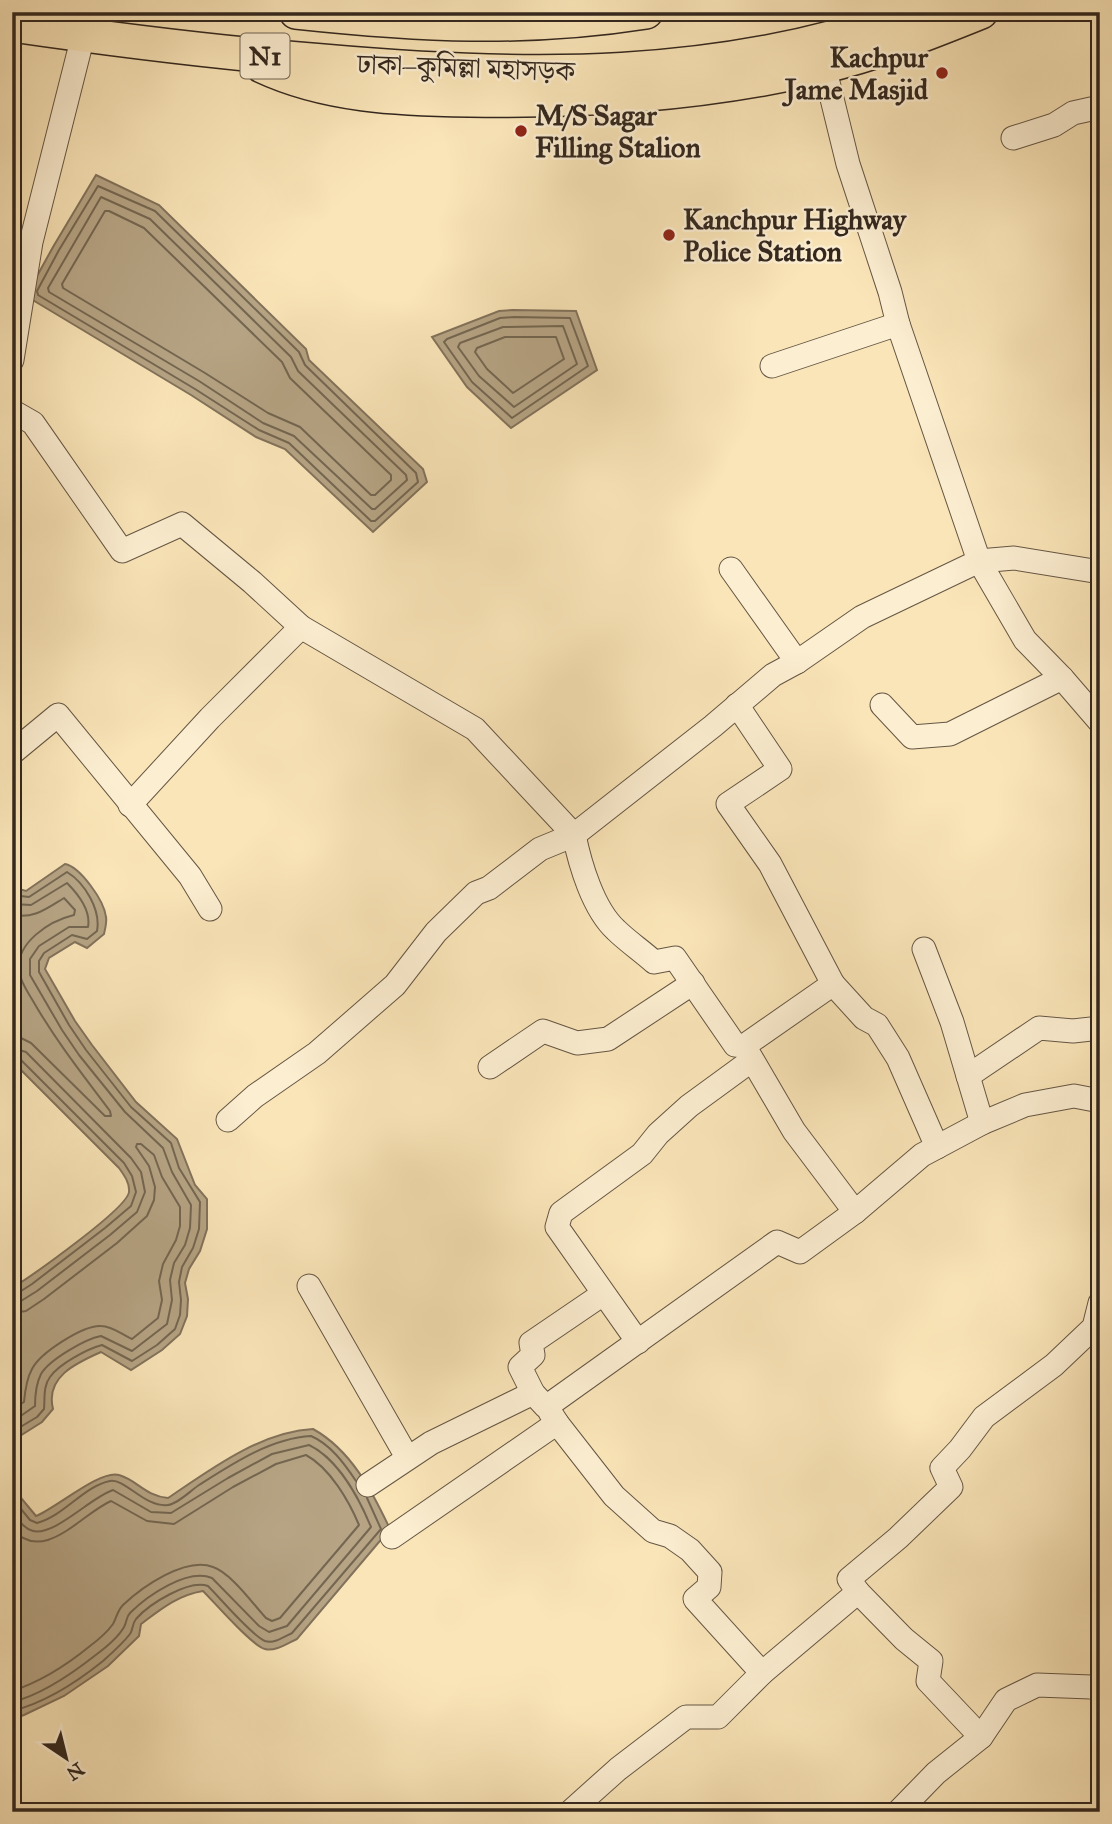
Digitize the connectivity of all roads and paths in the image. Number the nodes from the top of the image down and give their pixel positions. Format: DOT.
graph roads {
  1 [pos="296,12"];
  2 [pos="646,12"];
  3 [pos="915,12"];
  4 [pos="982,12"];
  5 [pos="12,25"];
  6 [pos="83,36"];
  7 [pos="237,54"];
  8 [pos="824,66"];
  9 [pos="1100,107"];
  10 [pos="1013,138"];
  11 [pos="898,324"];
  12 [pos="12,360"];
  13 [pos="772,366"];
  14 [pos="12,411"];
  15 [pos="979,561"];
  16 [pos="731,569"];
  17 [pos="1100,572"];
  18 [pos="301,626"];
  19 [pos="797,662"];
  20 [pos="1062,678"];
  21 [pos="737,705"];
  22 [pos="882,705"];
  23 [pos="1100,722"];
  24 [pos="12,754"];
  25 [pos="130,805"];
  26 [pos="574,835"];
  27 [pos="210,909"];
  28 [pos="924,948"];
  29 [pos="693,983"];
  30 [pos="833,984"];
  31 [pos="1100,1028"];
  32 [pos="748,1053"];
  33 [pos="490,1067"];
  34 [pos="968,1076"];
  35 [pos="1100,1101"];
  36 [pos="228,1120"];
  37 [pos="982,1123"];
  38 [pos="937,1147"];
  39 [pos="855,1212"];
  40 [pos="309,1286"];
  41 [pos="603,1294"];
  42 [pos="1100,1303"];
  43 [pos="638,1342"];
  44 [pos="545,1408"];
  45 [pos="407,1457"];
  46 [pos="368,1485"];
  47 [pos="392,1537"];
  48 [pos="858,1592"];
  49 [pos="762,1674"];
  50 [pos="1100,1690"];
  51 [pos="981,1737"];
  52 [pos="570,1812"];
  53 [pos="898,1812"];
  1 -- 2 [label="highway, ঢাকা–কুমিল্লা মহাসড়ক / N1"];
  3 -- 7 [label="highway, ঢাকা–কুমিল্লা মহাসড়ক / N1"];
  4 -- 8 [label="highway, N1"];
  5 -- 6 [label="highway, ঢাকা–কুমিল্লা মহাসড়ক / N1"];
  6 -- 7 [label="highway, ঢাকা–কুমিল্লা মহাসড়ক / N1"];
  6 -- 12 [label="street"];
  7 -- 8 [label="highway, N1"];
  8 -- 11 [label="street"];
  9 -- 10 [label="street"];
  11 -- 13 [label="street"];
  11 -- 15 [label="street"];
  14 -- 18 [label="street"];
  15 -- 17 [label="street"];
  15 -- 19 [label="street"];
  15 -- 20 [label="street"];
  16 -- 19 [label="street"];
  18 -- 25 [label="street"];
  18 -- 26 [label="street"];
  19 -- 21 [label="street"];
  20 -- 22 [label="street"];
  20 -- 23 [label="street"];
  21 -- 26 [label="street"];
  21 -- 30 [label="street"];
  24 -- 25 [label="street"];
  25 -- 27 [label="street"];
  26 -- 29 [label="street"];
  26 -- 36 [label="street"];
  28 -- 34 [label="street"];
  29 -- 32 [label="street"];
  29 -- 33 [label="street"];
  30 -- 32 [label="street"];
  30 -- 38 [label="street"];
  31 -- 34 [label="street"];
  32 -- 39 [label="street"];
  32 -- 41 [label="street"];
  34 -- 37 [label="street"];
  35 -- 37 [label="street"];
  37 -- 38 [label="street"];
  38 -- 39 [label="street"];
  39 -- 43 [label="street"];
  40 -- 45 [label="street"];
  41 -- 43 [label="street"];
  41 -- 44 [label="street"];
  42 -- 48 [label="street"];
  43 -- 44 [label="street"];
  44 -- 45 [label="street"];
  44 -- 47 [label="street"];
  44 -- 49 [label="street"];
  45 -- 46 [label="street"];
  48 -- 49 [label="street"];
  48 -- 51 [label="street"];
  49 -- 52 [label="street"];
  50 -- 51 [label="street"];
  51 -- 53 [label="street"];
}
